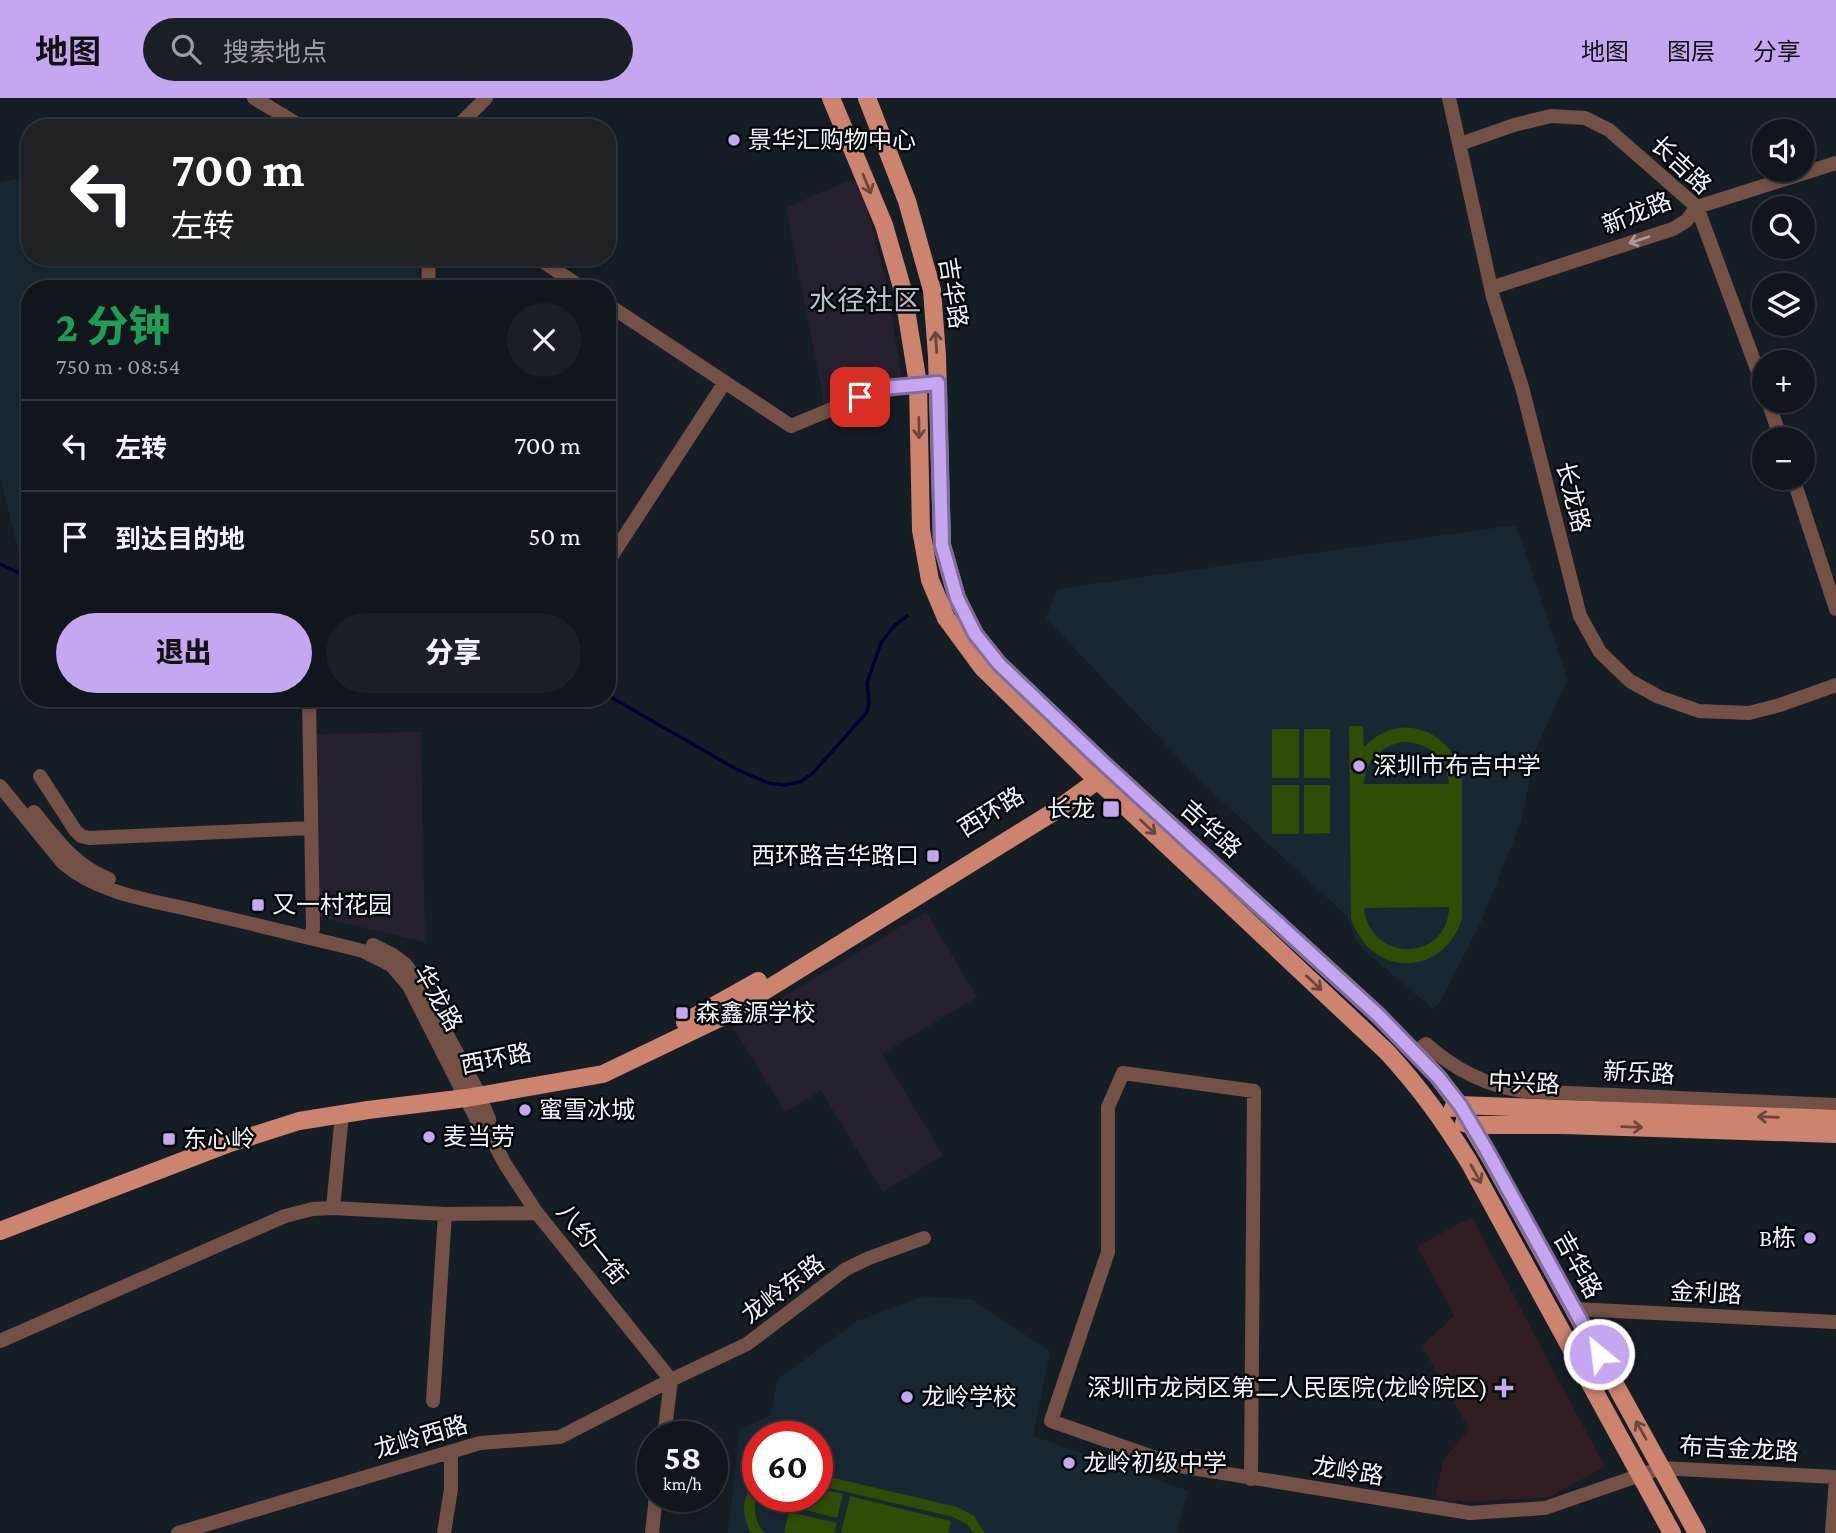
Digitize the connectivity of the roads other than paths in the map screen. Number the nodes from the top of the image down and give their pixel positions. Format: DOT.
graph roads {
  1 [pos="254,98"];
  2 [pos="486,98"];
  3 [pos="831,98"];
  4 [pos="867,98"];
  5 [pos="1450,98"];
  6 [pos="289,119"];
  7 [pos="465,119"];
  8 [pos="1460,144"];
  9 [pos="1836,163"];
  10 [pos="1697,207"];
  11 [pos="550,266"];
  12 [pos="570,280"];
  13 [pos="1491,288"];
  14 [pos="616,310"];
  15 [pos="1752,356"];
  16 [pos="725,382"];
  17 [pos="938,383"];
  18 [pos="918,384"];
  19 [pos="1797,490"];
  20 [pos="616,549"];
  21 [pos="1836,610"];
  22 [pos="1836,685"];
  23 [pos="309,707"];
  24 [pos="1098,773"];
  25 [pos="0,774"];
  26 [pos="40,776"];
  27 [pos="0,786"];
  28 [pos="311,828"];
  29 [pos="313,929"];
  30 [pos="1415,1053"];
  31 [pos="470,1094"];
  32 [pos="1460,1105"];
  33 [pos="1836,1105"];
  34 [pos="342,1114"];
  35 [pos="1441,1115"];
  36 [pos="1564,1118"];
  37 [pos="1836,1119"];
  38 [pos="1472,1125"];
  39 [pos="487,1130"];
  40 [pos="1836,1134"];
  41 [pos="332,1208"];
  42 [pos="537,1213"];
  43 [pos="445,1214"];
  44 [pos="0,1222"];
  45 [pos="0,1231"];
  46 [pos="923,1238"];
  47 [pos="1574,1309"];
  48 [pos="1836,1322"];
  49 [pos="0,1341"];
  50 [pos="671,1380"];
  51 [pos="433,1401"];
  52 [pos="666,1421"];
  53 [pos="451,1452"];
  54 [pos="1661,1468"];
  55 [pos="1641,1475"];
  56 [pos="1836,1477"];
  57 [pos="1251,1479"];
  58 [pos="654,1512"];
  59 [pos="178,1533"];
  60 [pos="444,1533"];
  61 [pos="652,1533"];
  62 [pos="1672,1533"];
  63 [pos="1698,1533"];
  64 [pos="1832,1533"];
  1 -- 6 [label="street"];
  2 -- 7 [label="street"];
  3 -- 18 [label="main road, 吉华路, one-way"];
  17 -- 4 [label="main road, 吉华路, one-way"];
  5 -- 8 [label="street, 长龙路"];
  8 -- 10 [label="street, 长吉路"];
  8 -- 13 [label="street, 长龙路"];
  9 -- 10 [label="street, 新龙路"];
  10 -- 13 [label="street, 新龙路, one-way"];
  10 -- 15 [label="street, 长吉路"];
  11 -- 12 [label="street"];
  13 -- 22 [label="street, 长龙路"];
  14 -- 16 [label="street"];
  16 -- 18 [label="street"];
  16 -- 20 [label="street"];
  17 -- 18 [label="street"];
  17 -- 24 [label="main road, 吉华路"];
  18 -- 24 [label="main road, 吉华路, one-way"];
  19 -- 21 [label="street"];
  23 -- 28 [label="street"];
  24 -- 30 [label="main road, 吉华路"];
  24 -- 31 [label="main road, 西环路"];
  24 -- 35 [label="main road, 吉华路, one-way"];
  25 -- 29 [label="street, 华龙路"];
  26 -- 28 [label="street"];
  27 -- 31 [label="street, 华龙路"];
  28 -- 29 [label="street"];
  29 -- 31 [label="street, 华龙路"];
  30 -- 32 [label="main road, 吉华路"];
  30 -- 33 [label="street, 新乐路"];
  31 -- 34 [label="main road, 西环路"];
  31 -- 39 [label="street, 华龙路"];
  31 -- 44 [label="main road, 西环路"];
  32 -- 35 [label="main road, 中兴路"];
  32 -- 36 [label="main road, 中兴路"];
  32 -- 38 [label="main road, 吉华路"];
  34 -- 41 [label="street"];
  34 -- 45 [label="main road, 西环路"];
  35 -- 38 [label="main road, 中兴路"];
  35 -- 55 [label="main road, 吉华路, one-way"];
  37 -- 36 [label="main road, 中兴路, one-way"];
  36 -- 38 [label="main road, 中兴路"];
  36 -- 40 [label="main road, 中兴路, one-way"];
  38 -- 47 [label="main road, 吉华路"];
  39 -- 42 [label="street, 八约一街"];
  41 -- 43 [label="street"];
  41 -- 49 [label="street"];
  42 -- 43 [label="street"];
  42 -- 50 [label="street, 八约一街"];
  43 -- 51 [label="street"];
  46 -- 50 [label="street, 龙岭东路"];
  47 -- 48 [label="street, 金利路"];
  54 -- 47 [label="main road, 吉华路, one-way"];
  50 -- 52 [label="street"];
  50 -- 53 [label="street, 龙岭西路"];
  53 -- 59 [label="street, 龙岭西路"];
  53 -- 60 [label="street"];
  54 -- 55 [label="street, 布吉金龙路"];
  54 -- 56 [label="street, 布吉金龙路"];
  54 -- 63 [label="main road, 吉华路"];
  55 -- 57 [label="street, 龙岭路"];
  55 -- 62 [label="main road, 吉华路"];
  56 -- 64 [label="street"];
  57 -- 57 [label="street, 龙岭路"];
  58 -- 61 [label="street"];
}
